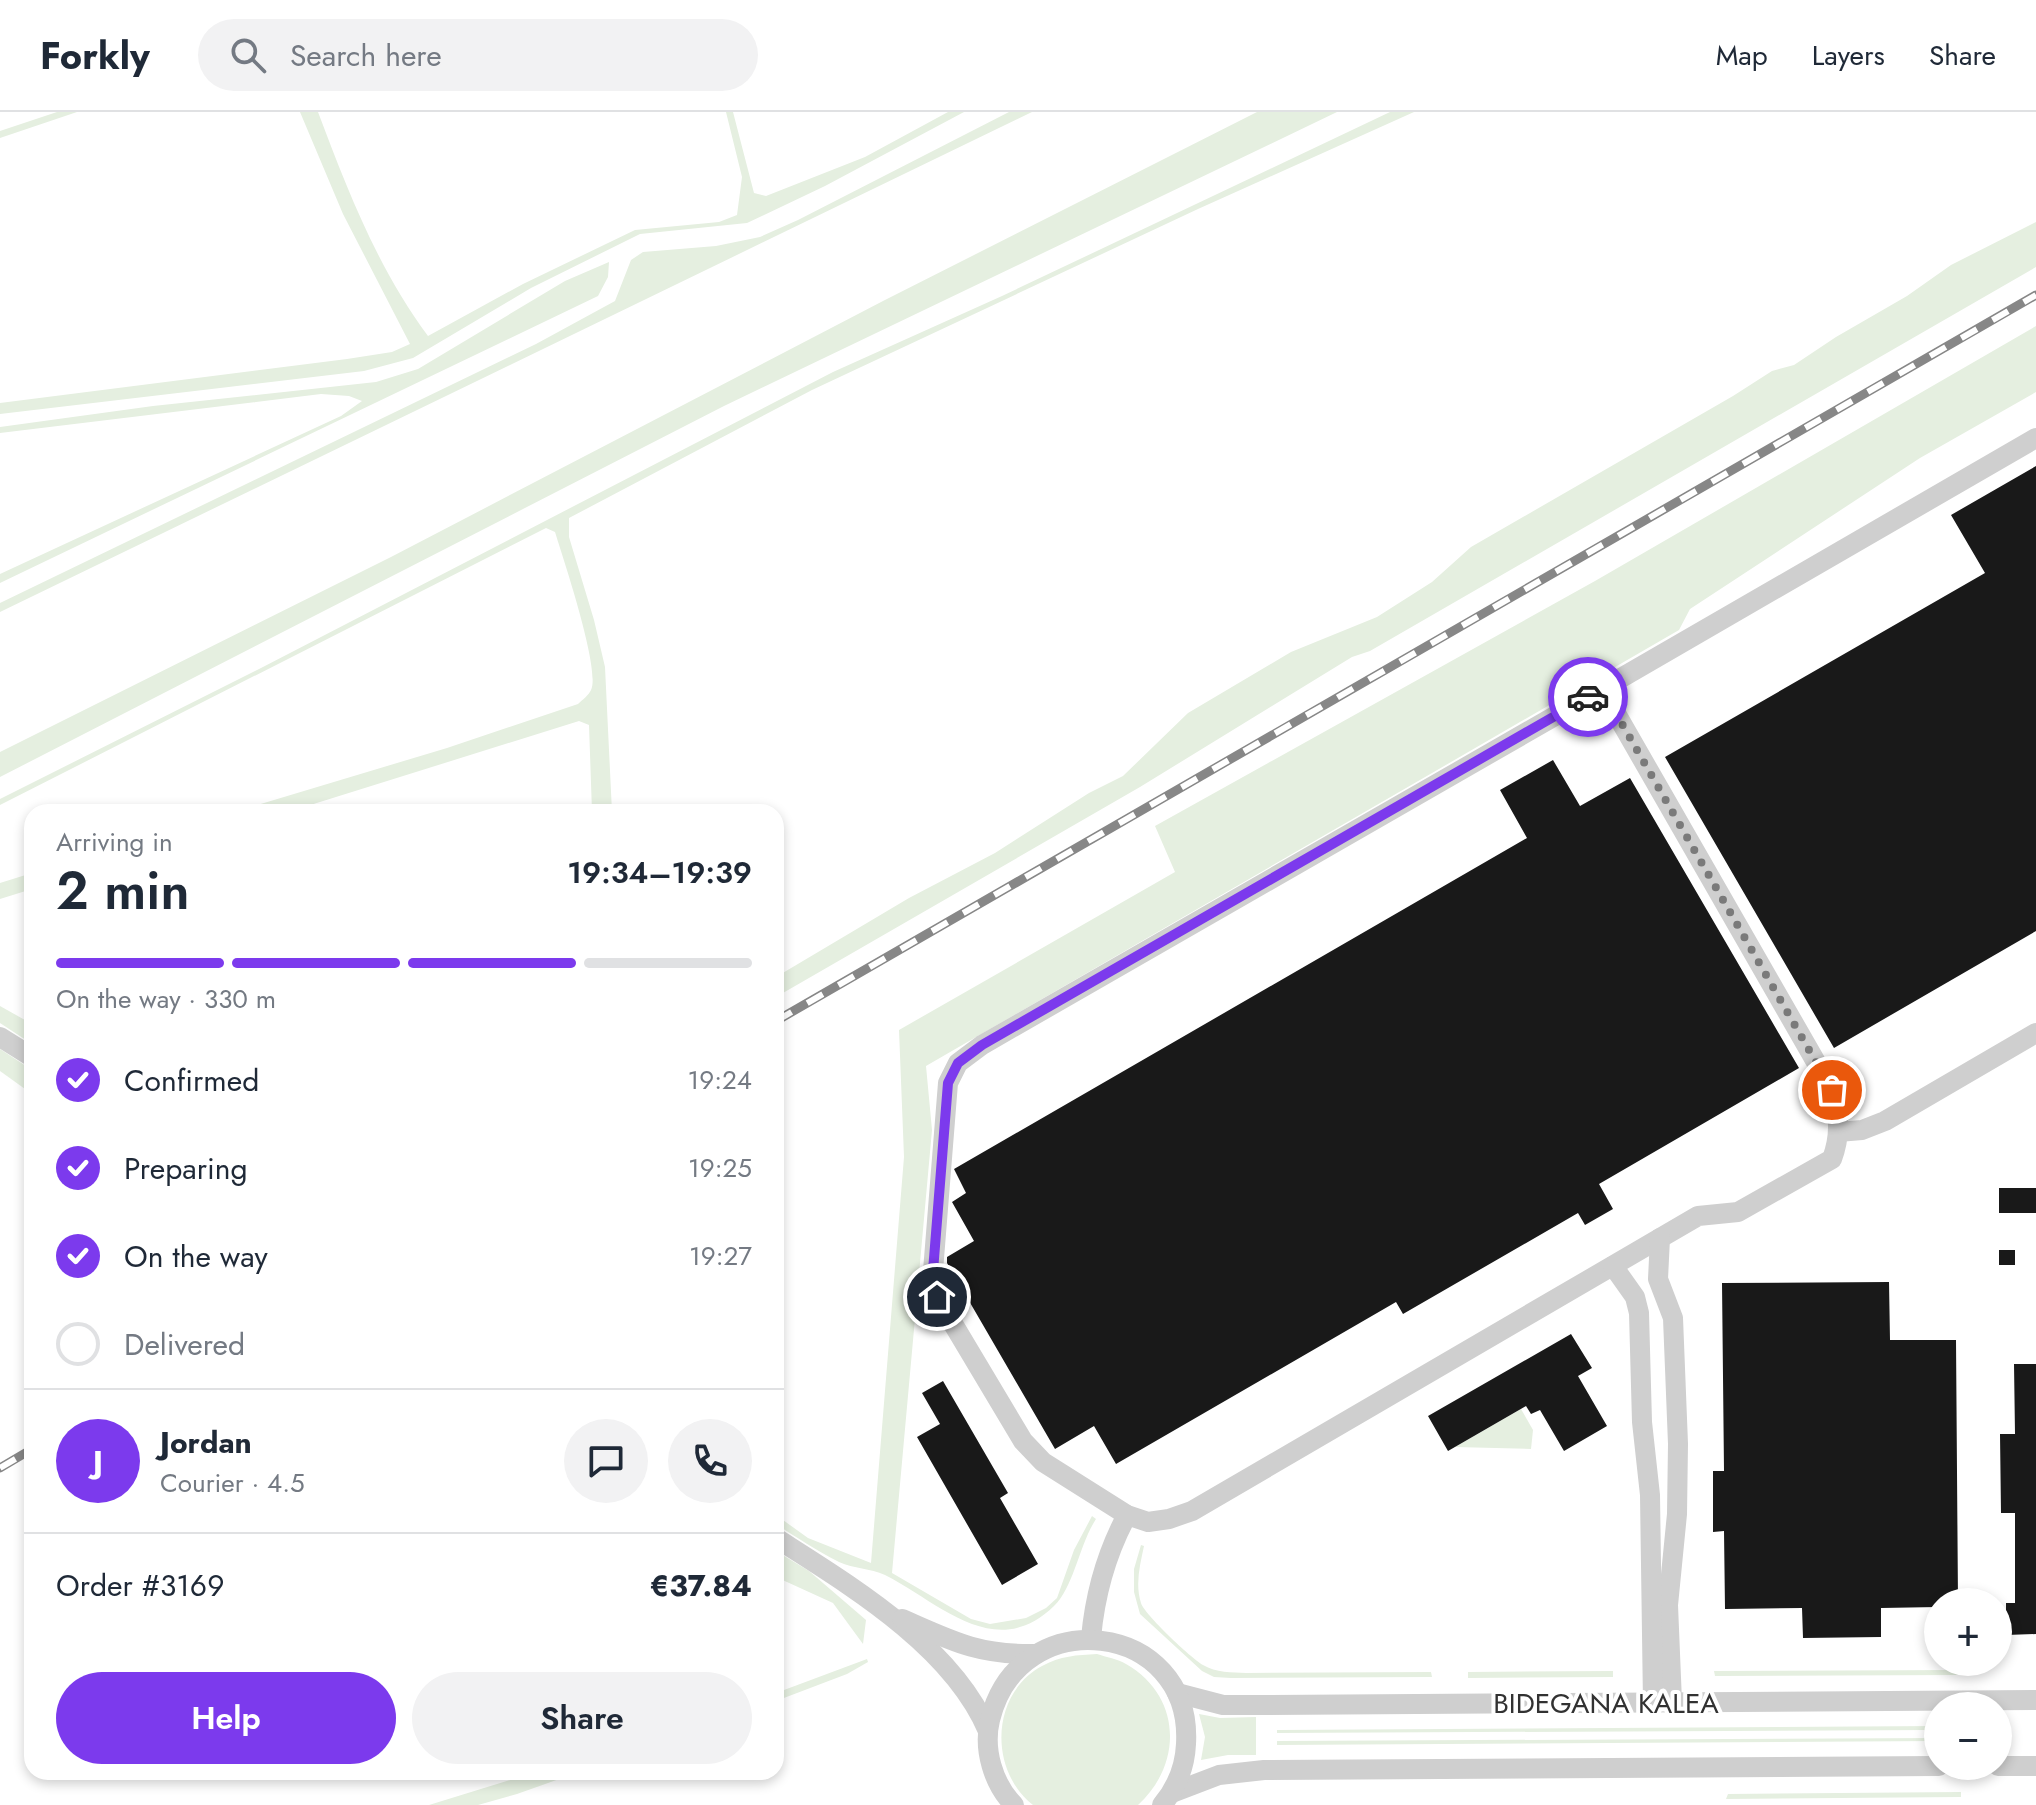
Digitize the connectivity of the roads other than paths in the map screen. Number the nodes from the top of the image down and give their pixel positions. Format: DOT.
graph roads {
  1 [pos="2036,438"];
  2 [pos="1602,689"];
  3 [pos="2036,1033"];
  4 [pos="0,1037"];
  5 [pos="24,1052"];
  6 [pos="1838,1132"];
  7 [pos="1660,1238"];
  8 [pos="1613,1266"];
  9 [pos="1127,1515"];
  10 [pos="784,1543"];
  11 [pos="888,1612"];
  12 [pos="1091,1638"];
  13 [pos="1034,1654"];
  14 [pos="1177,1693"];
  15 [pos="2036,1700"];
  16 [pos="1662,1702"];
  17 [pos="988,1731"];
  18 [pos="1924,1766"];
  19 [pos="2012,1766"];
  20 [pos="2036,1766"];
  21 [pos="1167,1799"];
  22 [pos="1014,1805"];
  1 -- 2 [label="street"];
  2 -- 6 [label="street"];
  2 -- 9 [label="street"];
  3 -- 6 [label="street"];
  4 -- 5 [label="street"];
  6 -- 7 [label="street"];
  7 -- 8 [label="street"];
  7 -- 16 [label="street"];
  8 -- 9 [label="street"];
  8 -- 16 [label="street"];
  9 -- 12 [label="street"];
  10 -- 11 [label="street"];
  11 -- 13 [label="street"];
  11 -- 17 [label="street"];
  12 -- 13 [label="street"];
  12 -- 14 [label="street"];
  13 -- 17 [label="street"];
  14 -- 16 [label="street, BIDEGANA KALEA"];
  14 -- 21 [label="street"];
  15 -- 16 [label="street, BIDEGANA KALEA"];
  17 -- 22 [label="street"];
  18 -- 21 [label="street"];
  19 -- 20 [label="street"];
}
